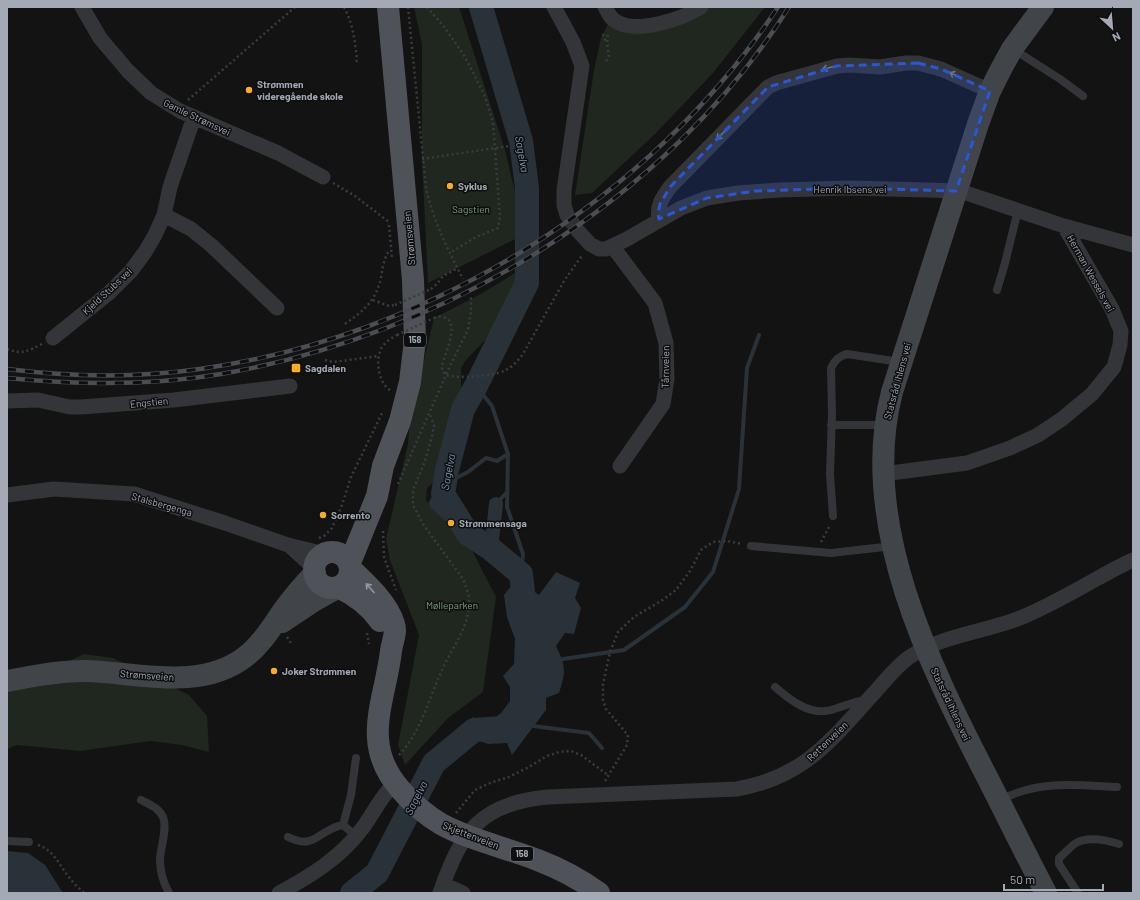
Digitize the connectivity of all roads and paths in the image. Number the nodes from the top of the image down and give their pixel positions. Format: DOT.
graph roads {
  1 [pos="82,7"];
  2 [pos="295,7"];
  3 [pos="344,7"];
  4 [pos="388,7"];
  5 [pos="408,7"];
  6 [pos="427,7"];
  7 [pos="554,7"];
  8 [pos="701,7"];
  9 [pos="1042,7"];
  10 [pos="608,12"];
  11 [pos="603,34"];
  12 [pos="607,42"];
  13 [pos="1012,49"];
  14 [pos="606,61"];
  15 [pos="355,64"];
  16 [pos="990,91"];
  17 [pos="1083,96"];
  18 [pos="180,111"];
  19 [pos="194,117"];
  20 [pos="509,146"];
  21 [pos="495,148"];
  22 [pos="422,159"];
  23 [pos="323,177"];
  24 [pos="956,191"];
  25 [pos="1018,210"];
  26 [pos="164,215"];
  27 [pos="567,215"];
  28 [pos="389,216"];
  29 [pos="659,219"];
  30 [pos="389,222"];
  31 [pos="1064,226"];
  32 [pos="578,231"];
  33 [pos="590,244"];
  34 [pos="1133,245"];
  35 [pos="613,247"];
  36 [pos="390,249"];
  37 [pos="450,253"];
  38 [pos="393,264"];
  39 [pos="458,268"];
  40 [pos="463,279"];
  41 [pos="997,290"];
  42 [pos="470,297"];
  43 [pos="399,299"];
  44 [pos="372,300"];
  45 [pos="400,306"];
  46 [pos="277,308"];
  47 [pos="345,324"];
  48 [pos="401,331"];
  49 [pos="401,337"];
  50 [pos="53,338"];
  51 [pos="7,349"];
  52 [pos="379,356"];
  53 [pos="324,360"];
  54 [pos="901,362"];
  55 [pos="446,375"];
  56 [pos="393,385"];
  57 [pos="290,386"];
  58 [pos="391,391"];
  59 [pos="389,397"];
  60 [pos="7,401"];
  61 [pos="384,409"];
  62 [pos="430,413"];
  63 [pos="831,425"];
  64 [pos="885,425"];
  65 [pos="620,466"];
  66 [pos="883,474"];
  67 [pos="397,487"];
  68 [pos="7,495"];
  69 [pos="833,516"];
  70 [pos="829,525"];
  71 [pos="383,530"];
  72 [pos="826,532"];
  73 [pos="751,546"];
  74 [pos="894,546"];
  75 [pos="328,560"];
  76 [pos="1133,560"];
  77 [pos="337,587"];
  78 [pos="396,591"];
  79 [pos="271,629"];
  80 [pos="392,646"];
  81 [pos="926,648"];
  82 [pos="7,681"];
  83 [pos="775,687"];
  84 [pos="868,700"];
  85 [pos="398,756"];
  86 [pos="356,758"];
  87 [pos="608,775"];
  88 [pos="1117,787"];
  89 [pos="400,789"];
  90 [pos="600,794"];
  91 [pos="141,800"];
  92 [pos="999,800"];
  93 [pos="446,821"];
  94 [pos="343,825"];
  95 [pos="356,836"];
  96 [pos="467,836"];
  97 [pos="288,837"];
  98 [pos="7,841"];
  99 [pos="29,842"];
  100 [pos="1119,844"];
  101 [pos="442,889"];
  102 [pos="84,893"];
  103 [pos="168,893"];
  104 [pos="279,893"];
  105 [pos="463,893"];
  106 [pos="599,893"];
  107 [pos="1046,893"];
  108 [pos="1078,893"];
  1 -- 18 [label="street, Gamle Strømsvei"];
  2 -- 18 [label="path"];
  3 -- 15 [label="path"];
  4 -- 75 [label="main road, Strømsveien / 158"];
  5 -- 22 [label="path"];
  6 -- 21 [label="path"];
  7 -- 27 [label="street"];
  8 -- 10 [label="street"];
  9 -- 13 [label="street, Statsråd Ihlens vei"];
  10 -- 12 [label="path"];
  11 -- 12 [label="path"];
  12 -- 14 [label="path"];
  13 -- 16 [label="street, Statsråd Ihlens vei"];
  13 -- 17 [label="lane"];
  16 -- 24 [label="street, Statsråd Ihlens vei"];
  16 -- 29 [label="street, one-way"];
  18 -- 19 [label="street, Gamle Strømsvei"];
  19 -- 23 [label="street, Gamle Strømsvei"];
  19 -- 26 [label="street, Kjeld Stubs vei"];
  20 -- 21 [label="path"];
  21 -- 22 [label="path"];
  21 -- 37 [label="path"];
  22 -- 37 [label="path"];
  23 -- 30 [label="path"];
  24 -- 25 [label="street, Henrik Ibsens vei"];
  24 -- 29 [label="street, Henrik Ibsens vei"];
  24 -- 54 [label="street, Statsråd Ihlens vei"];
  25 -- 31 [label="street, Henrik Ibsens vei"];
  25 -- 41 [label="lane"];
  26 -- 46 [label="street"];
  26 -- 50 [label="street, Kjeld Stubs vei"];
  28 -- 30 [label="path"];
  29 -- 35 [label="street, Henrik Ibsens vei"];
  30 -- 36 [label="path"];
  31 -- 34 [label="street, Henrik Ibsens vei"];
  31 -- 66 [label="street, Herman Wessels vei"];
  32 -- 33 [label="street"];
  33 -- 35 [label="street"];
  33 -- 55 [label="path"];
  35 -- 65 [label="street, Tårnveien"];
  36 -- 38 [label="path"];
  36 -- 44 [label="path"];
  37 -- 39 [label="path"];
  39 -- 40 [label="path"];
  39 -- 44 [label="path, bridge"];
  42 -- 55 [label="path"];
  43 -- 45 [label="path"];
  44 -- 47 [label="path"];
  48 -- 49 [label="path"];
  50 -- 51 [label="path"];
  52 -- 53 [label="path"];
  52 -- 55 [label="path, bridge"];
  52 -- 58 [label="path"];
  54 -- 63 [label="lane"];
  54 -- 64 [label="street, Statsråd Ihlens vei"];
  55 -- 62 [label="path"];
  56 -- 58 [label="path"];
  57 -- 60 [label="street, Engstien"];
  58 -- 59 [label="path"];
  61 -- 75 [label="path"];
  62 -- 67 [label="path"];
  62 -- 85 [label="path"];
  63 -- 64 [label="lane"];
  63 -- 69 [label="lane"];
  64 -- 66 [label="street, Statsråd Ihlens vei"];
  66 -- 74 [label="street, Statsråd Ihlens vei"];
  68 -- 75 [label="street, Stalsbergenga"];
  70 -- 72 [label="path"];
  71 -- 78 [label="path"];
  73 -- 74 [label="lane"];
  73 -- 87 [label="path"];
  74 -- 81 [label="street, Statsråd Ihlens vei"];
  75 -- 77 [label="main road, 158"];
  75 -- 79 [label="street, Strømsveien"];
  80 -- 75 [label="main road, Skjettenveien / 158, one-way"];
  76 -- 81 [label="street, Rettenveien"];
  77 -- 79 [label="street, Strømsveien"];
  77 -- 80 [label="main road"];
  79 -- 82 [label="street, Strømsveien"];
  80 -- 89 [label="main road, Skjettenveien / 158"];
  81 -- 84 [label="street, Rettenveien"];
  81 -- 92 [label="street, Statsråd Ihlens vei"];
  83 -- 84 [label="lane"];
  84 -- 90 [label="street, Rettenveien"];
  86 -- 94 [label="lane"];
  87 -- 90 [label="path"];
  87 -- 93 [label="path"];
  88 -- 92 [label="lane"];
  89 -- 93 [label="main road, Skjettenveien / 158"];
  89 -- 95 [label="street"];
  90 -- 96 [label="street, Rettenveien"];
  91 -- 103 [label="lane"];
  92 -- 107 [label="street, Statsråd Ihlens vei"];
  93 -- 96 [label="main road, Skjettenveien / 158"];
  94 -- 95 [label="lane"];
  94 -- 97 [label="lane"];
  95 -- 104 [label="street"];
  96 -- 101 [label="street, Rettenveien"];
  96 -- 106 [label="main road, Skjettenveien / 158"];
  98 -- 99 [label="lane"];
  99 -- 102 [label="path"];
  100 -- 108 [label="lane"];
  101 -- 105 [label="street"];
}
